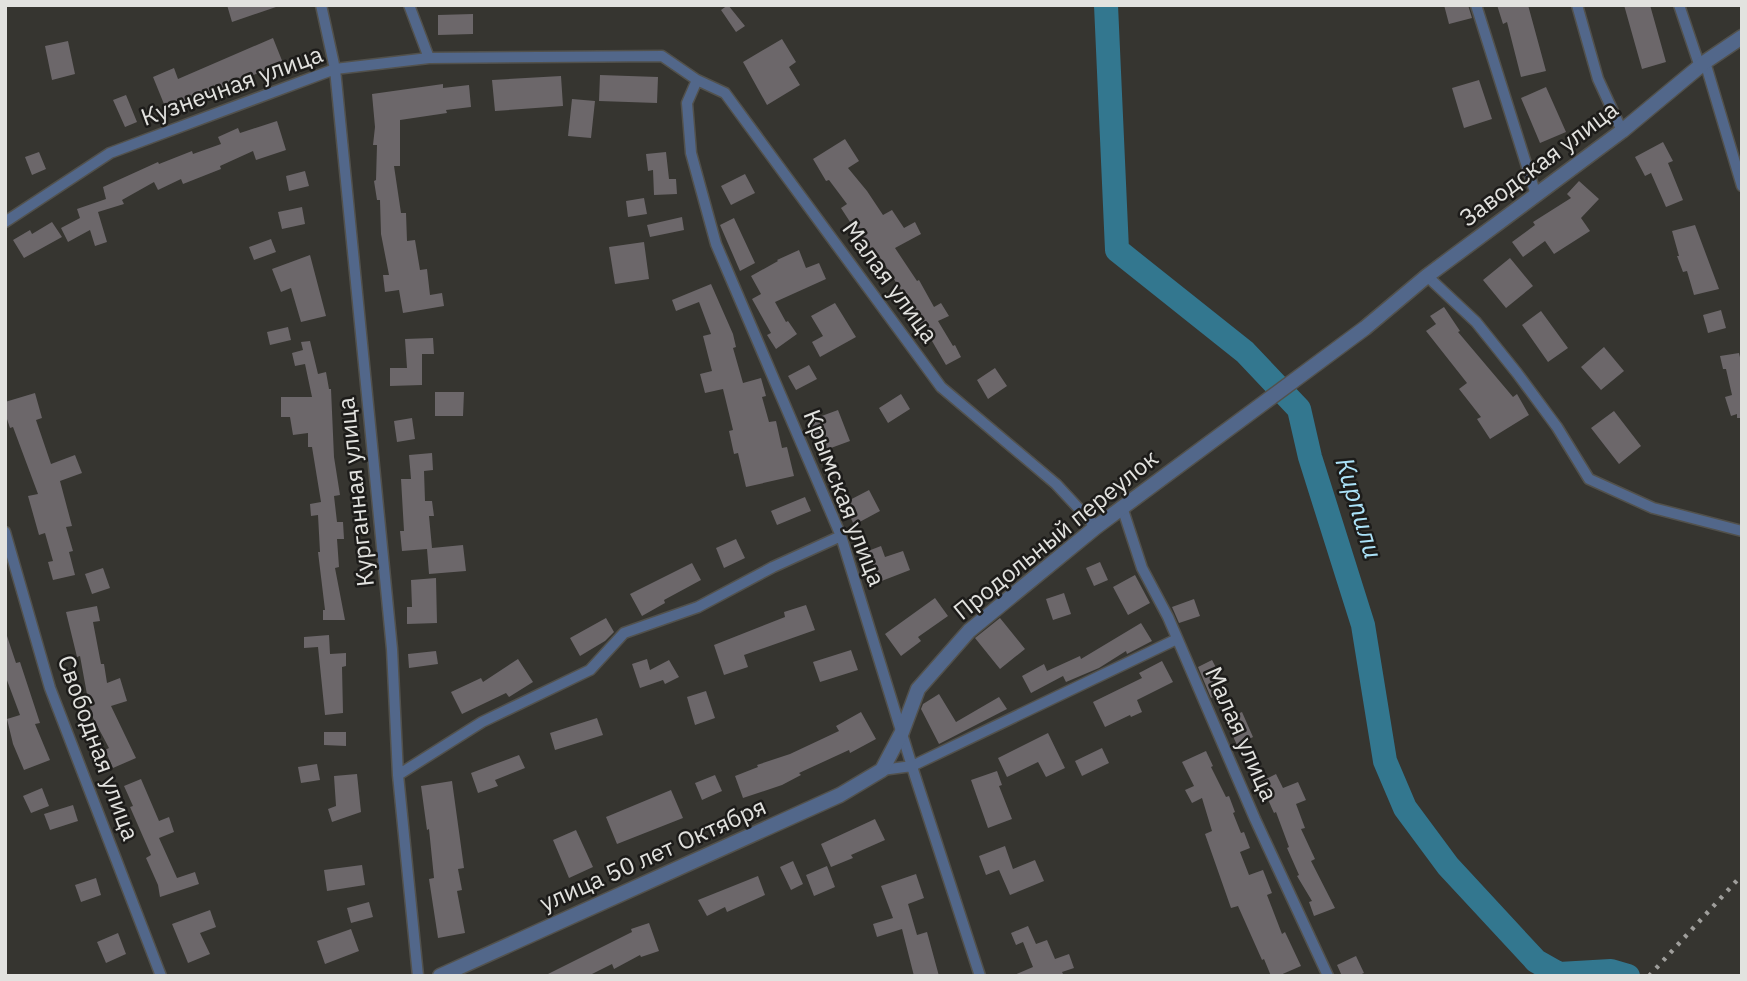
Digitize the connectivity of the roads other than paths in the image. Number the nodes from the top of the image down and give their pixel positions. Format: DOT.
graph roads {
  1 [pos="321,5"];
  2 [pos="409,5"];
  3 [pos="1476,5"];
  4 [pos="1577,5"];
  5 [pos="1679,5"];
  6 [pos="1742,37"];
  7 [pos="662,56"];
  8 [pos="429,58"];
  9 [pos="1703,65"];
  10 [pos="335,69"];
  11 [pos="697,79"];
  12 [pos="1622,131"];
  13 [pos="1742,186"];
  14 [pos="1536,195"];
  15 [pos="5,222"];
  16 [pos="1427,276"];
  17 [pos="1365,328"];
  18 [pos="1122,507"];
  19 [pos="1096,527"];
  20 [pos="1742,531"];
  21 [pos="5,532"];
  22 [pos="841,536"];
  23 [pos="1177,639"];
  24 [pos="902,732"];
  25 [pos="912,766"];
  26 [pos="882,770"];
  27 [pos="398,775"];
  28 [pos="161,976"];
  29 [pos="418,976"];
  30 [pos="440,976"];
  31 [pos="979,976"];
  32 [pos="1328,976"];
  1 -- 10 [label="street, Курганная улица"];
  2 -- 8 [label="street"];
  3 -- 14 [label="street"];
  4 -- 12 [label="street"];
  5 -- 9 [label="street"];
  6 -- 9 [label="street, Заводская улица"];
  7 -- 8 [label="street, Кузнечная улица"];
  7 -- 11 [label="street, Малая улица"];
  8 -- 10 [label="street, Кузнечная улица"];
  9 -- 12 [label="street, Заводская улица"];
  9 -- 13 [label="street"];
  10 -- 15 [label="street, Кузнечная улица"];
  10 -- 27 [label="street, Курганная улица"];
  11 -- 19 [label="street, Малая улица"];
  11 -- 22 [label="street, Крымская улица"];
  12 -- 14 [label="street, Заводская улица"];
  14 -- 16 [label="street, Заводская улица"];
  16 -- 17 [label="street, Заводская улица"];
  16 -- 20 [label="street"];
  17 -- 18 [label="street, Продольный переулок"];
  18 -- 19 [label="street, Продольный переулок"];
  18 -- 23 [label="street, Малая улица"];
  19 -- 24 [label="street, Продольный переулок"];
  21 -- 28 [label="street, Свободная улица"];
  22 -- 24 [label="street, Крымская улица"];
  22 -- 27 [label="street"];
  23 -- 25 [label="street, улица 50 лет Октября"];
  23 -- 32 [label="street, Малая улица"];
  24 -- 25 [label="street, Крымская улица"];
  24 -- 26 [label="street"];
  25 -- 26 [label="street, улица 50 лет Октября"];
  25 -- 31 [label="street, Крымская улица"];
  26 -- 30 [label="street, улица 50 лет Октября"];
  27 -- 29 [label="street, Курганная улица"];
}
